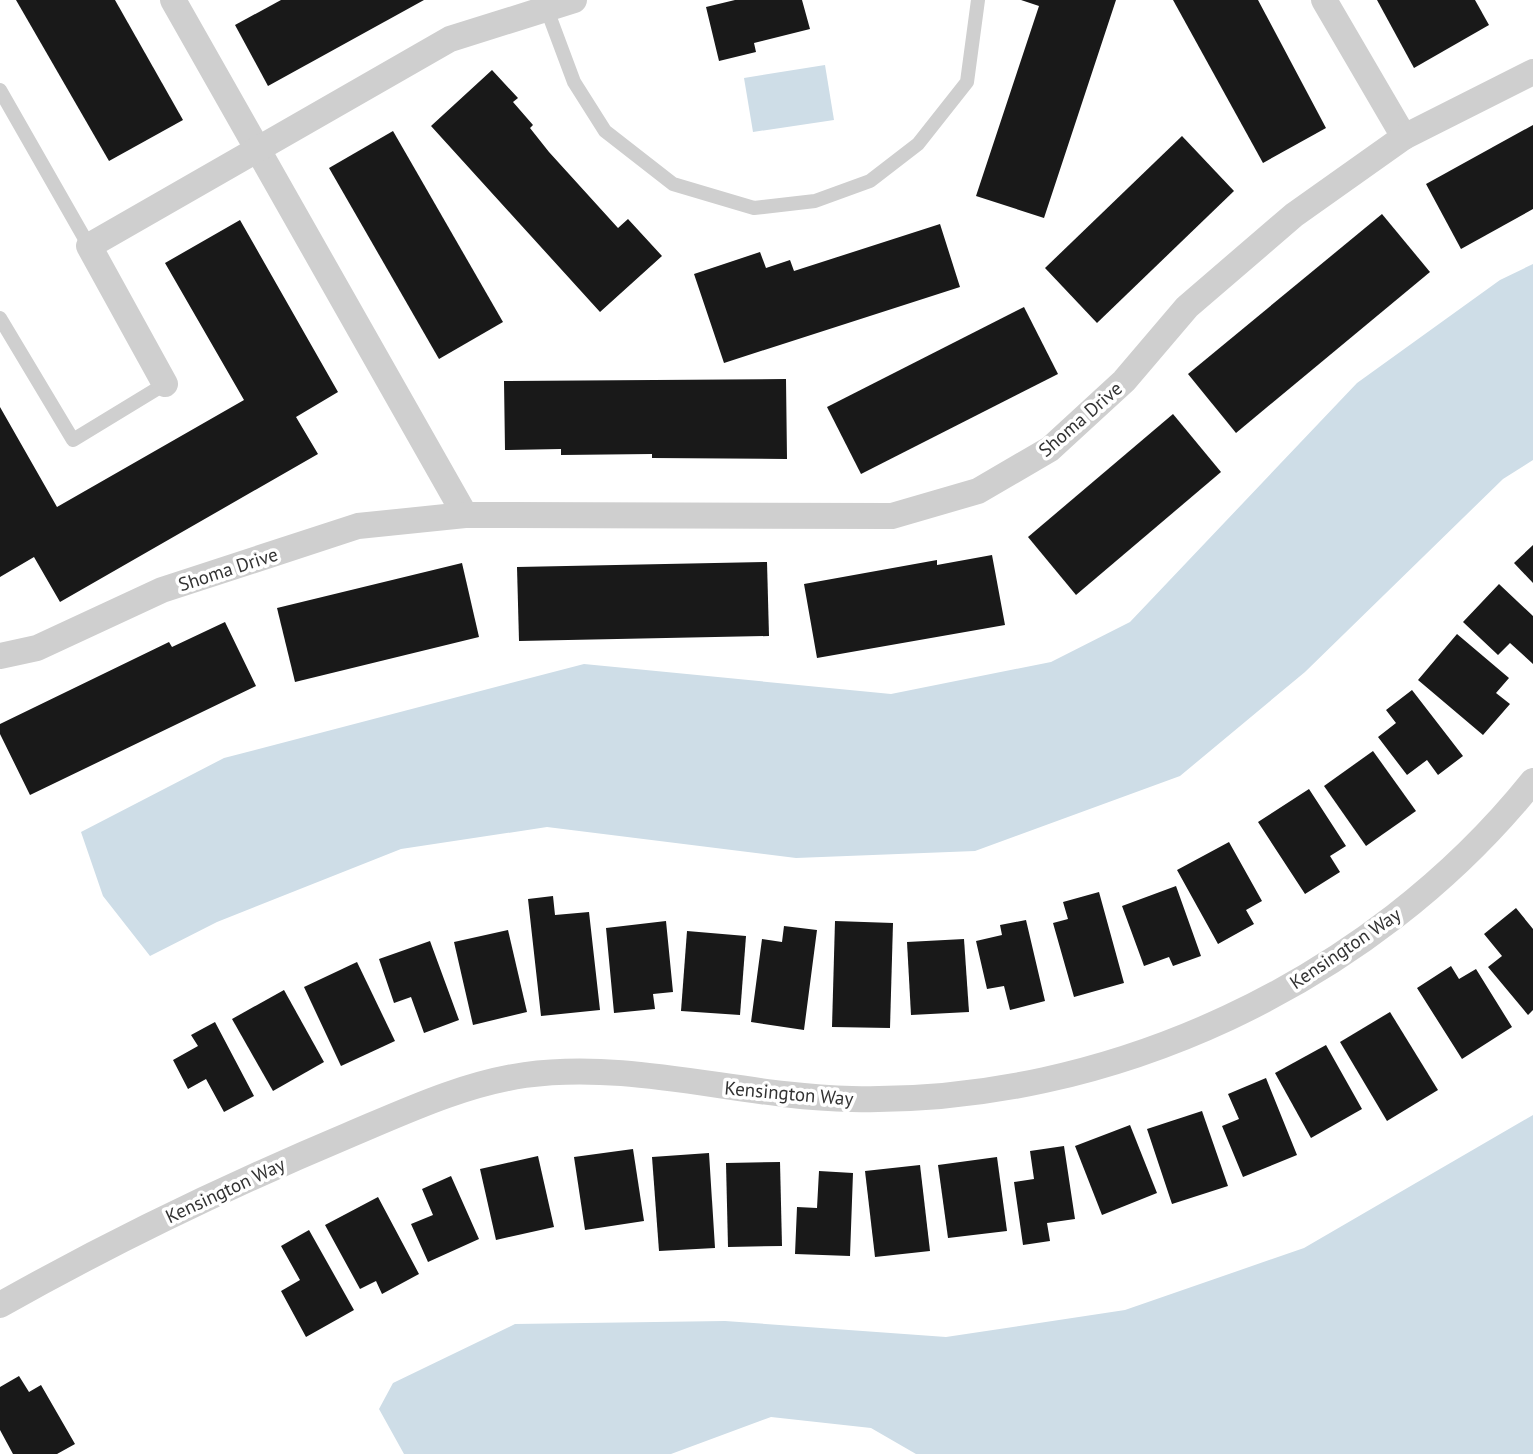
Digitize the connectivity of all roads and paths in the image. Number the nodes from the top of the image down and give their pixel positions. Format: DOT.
graph roads {
  1 [pos="574,0"];
  2 [pos="978,0"];
  3 [pos="1324,0"];
  4 [pos="184,4"];
  5 [pos="545,7"];
  6 [pos="1533,72"];
  7 [pos="0,90"];
  8 [pos="1404,137"];
  9 [pos="257,149"];
  10 [pos="89,246"];
  11 [pos="0,318"];
  12 [pos="165,384"];
  13 [pos="465,515"];
  14 [pos="0,656"];
  15 [pos="1533,781"];
  16 [pos="0,1305"];
  1 -- 5 [label="street"];
  2 -- 5 [label="lane"];
  3 -- 8 [label="street"];
  4 -- 9 [label="street"];
  5 -- 9 [label="street"];
  6 -- 8 [label="street, Shoma Drive"];
  7 -- 10 [label="lane"];
  8 -- 13 [label="street, Shoma Drive"];
  9 -- 10 [label="street"];
  9 -- 13 [label="street"];
  10 -- 12 [label="street"];
  11 -- 12 [label="lane"];
  13 -- 14 [label="street, Shoma Drive"];
  15 -- 16 [label="street, Kensington Way"];
}
